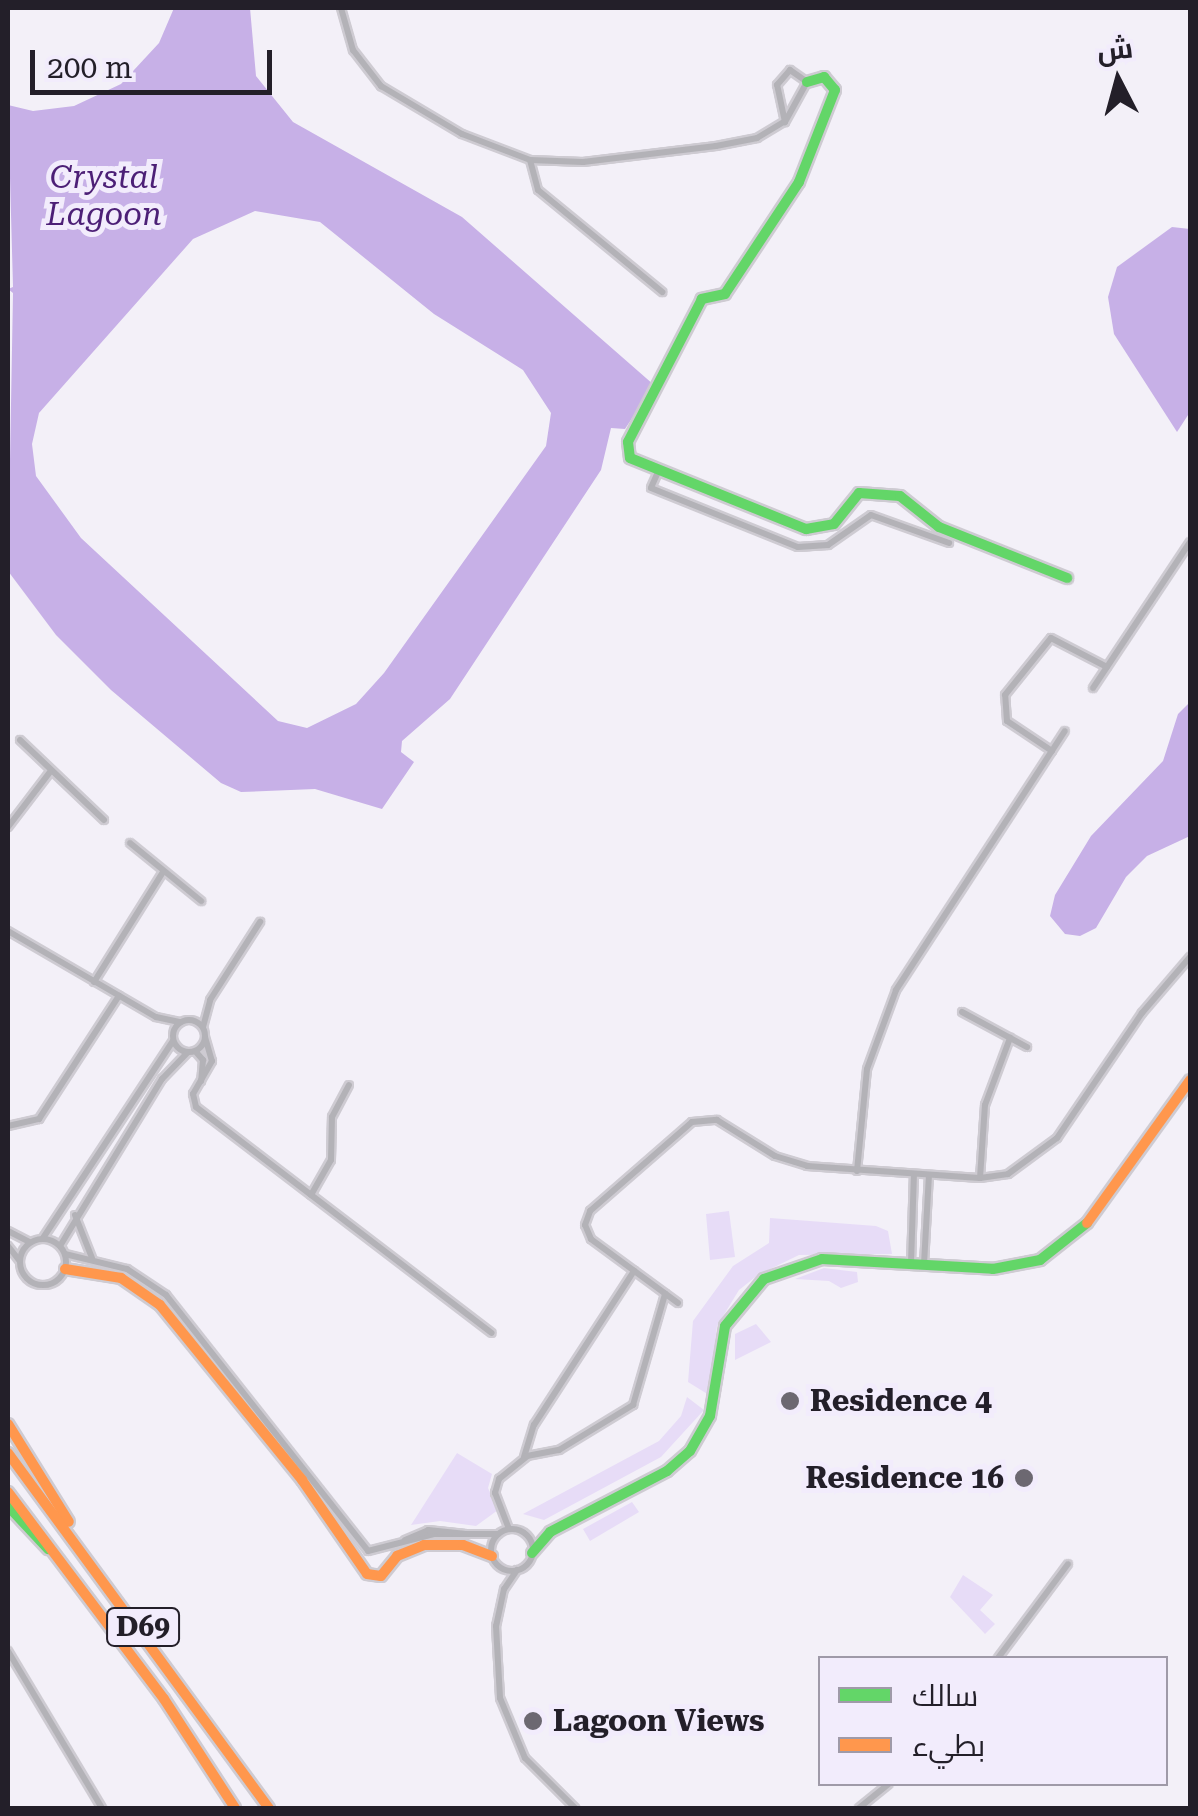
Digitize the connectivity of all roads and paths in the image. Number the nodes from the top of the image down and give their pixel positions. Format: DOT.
graph roads {
  1 [pos="341,8"];
  2 [pos="807,82"];
  3 [pos="784,122"];
  4 [pos="530,160"];
  5 [pos="662,292"];
  6 [pos="658,472"];
  7 [pos="1190,542"];
  8 [pos="949,544"];
  9 [pos="1067,578"];
  10 [pos="1107,667"];
  11 [pos="1094,688"];
  12 [pos="1065,732"];
  13 [pos="20,740"];
  14 [pos="1052,751"];
  15 [pos="50,772"];
  16 [pos="104,820"];
  17 [pos="8,827"];
  18 [pos="130,843"];
  19 [pos="163,872"];
  20 [pos="200,901"];
  21 [pos="260,922"];
  22 [pos="8,931"];
  23 [pos="1190,957"];
  24 [pos="94,982"];
  25 [pos="118,996"];
  26 [pos="210,1000"];
  27 [pos="962,1012"];
  28 [pos="156,1017"];
  29 [pos="184,1021"];
  30 [pos="203,1027"];
  31 [pos="205,1037"];
  32 [pos="1010,1038"];
  33 [pos="173,1040"];
  34 [pos="1027,1047"];
  35 [pos="191,1052"];
  36 [pos="1190,1080"];
  37 [pos="201,1082"];
  38 [pos="349,1085"];
  39 [pos="8,1126"];
  40 [pos="115,1130"];
  41 [pos="125,1136"];
  42 [pos="856,1170"];
  43 [pos="914,1174"];
  44 [pos="929,1176"];
  45 [pos="980,1178"];
  46 [pos="310,1194"];
  47 [pos="75,1212"];
  48 [pos="913,1217"];
  49 [pos="927,1217"];
  50 [pos="8,1230"];
  51 [pos="43,1238"];
  52 [pos="30,1242"];
  53 [pos="8,1246"];
  54 [pos="60,1246"];
  55 [pos="65,1254"];
  56 [pos="93,1259"];
  57 [pos="20,1261"];
  58 [pos="911,1264"];
  59 [pos="924,1264"];
  60 [pos="65,1269"];
  61 [pos="634,1271"];
  62 [pos="666,1294"];
  63 [pos="678,1303"];
  64 [pos="492,1333"];
  65 [pos="8,1424"];
  66 [pos="530,1442"];
  67 [pos="8,1453"];
  68 [pos="541,1453"];
  69 [pos="524,1457"];
  70 [pos="8,1492"];
  71 [pos="8,1506"];
  72 [pos="509,1529"];
  73 [pos="70,1531"];
  74 [pos="550,1532"];
  75 [pos="524,1533"];
  76 [pos="498,1534"];
  77 [pos="442,1535"];
  78 [pos="471,1542"];
  79 [pos="57,1554"];
  80 [pos="532,1554"];
  81 [pos="492,1556"];
  82 [pos="394,1559"];
  83 [pos="1068,1564"];
  84 [pos="499,1566"];
  85 [pos="517,1570"];
  86 [pos="504,1589"];
  87 [pos="8,1651"];
  88 [pos="999,1656"];
  89 [pos="886,1786"];
  90 [pos="102,1808"];
  91 [pos="236,1808"];
  92 [pos="269,1808"];
  93 [pos="575,1808"];
  94 [pos="859,1808"];
  1 -- 4 [label="street"];
  2 -- 3 [label="street"];
  2 -- 3 [label="street"];
  2 -- 6 [label="street"];
  3 -- 4 [label="street"];
  4 -- 5 [label="street"];
  6 -- 8 [label="street"];
  6 -- 9 [label="street"];
  7 -- 10 [label="street"];
  10 -- 11 [label="street"];
  10 -- 14 [label="street"];
  12 -- 14 [label="street"];
  13 -- 15 [label="street"];
  14 -- 42 [label="street"];
  15 -- 16 [label="street"];
  15 -- 17 [label="street"];
  18 -- 19 [label="street"];
  19 -- 20 [label="street"];
  19 -- 24 [label="street"];
  21 -- 26 [label="street"];
  22 -- 24 [label="street"];
  23 -- 45 [label="street"];
  24 -- 25 [label="street"];
  25 -- 28 [label="street"];
  25 -- 39 [label="street"];
  26 -- 29 [label="street"];
  26 -- 30 [label="street"];
  27 -- 32 [label="street"];
  28 -- 29 [label="street"];
  28 -- 33 [label="street"];
  29 -- 30 [label="street"];
  29 -- 33 [label="street"];
  30 -- 31 [label="street"];
  31 -- 35 [label="street"];
  31 -- 37 [label="street"];
  32 -- 34 [label="street"];
  32 -- 45 [label="street"];
  33 -- 35 [label="street"];
  33 -- 40 [label="street"];
  35 -- 37 [label="street"];
  35 -- 41 [label="street"];
  36 -- 59 [label="street"];
  37 -- 46 [label="street"];
  38 -- 46 [label="street"];
  40 -- 41 [label="street"];
  40 -- 51 [label="street"];
  41 -- 47 [label="street"];
  42 -- 43 [label="street"];
  42 -- 61 [label="street"];
  43 -- 44 [label="street"];
  43 -- 48 [label="street"];
  44 -- 45 [label="street"];
  44 -- 49 [label="street"];
  46 -- 64 [label="street"];
  47 -- 54 [label="street"];
  47 -- 56 [label="street"];
  48 -- 49 [label="street"];
  48 -- 58 [label="street"];
  49 -- 59 [label="street"];
  50 -- 52 [label="street"];
  51 -- 52 [label="street"];
  51 -- 54 [label="street"];
  52 -- 57 [label="street"];
  53 -- 57 [label="street"];
  54 -- 55 [label="street"];
  55 -- 56 [label="street"];
  55 -- 60 [label="street"];
  56 -- 77 [label="street"];
  57 -- 60 [label="street"];
  58 -- 59 [label="street"];
  58 -- 74 [label="street"];
  60 -- 82 [label="street"];
  61 -- 62 [label="street"];
  61 -- 66 [label="street"];
  62 -- 63 [label="street"];
  62 -- 68 [label="street"];
  65 -- 73 [label="street"];
  66 -- 68 [label="street"];
  66 -- 69 [label="street"];
  67 -- 73 [label="street, D69"];
  68 -- 69 [label="street"];
  69 -- 72 [label="street"];
  70 -- 79 [label="street, D69"];
  71 -- 79 [label="street"];
  72 -- 75 [label="street"];
  72 -- 76 [label="street"];
  73 -- 92 [label="street, D69"];
  74 -- 75 [label="street"];
  74 -- 80 [label="street"];
  75 -- 80 [label="street"];
  76 -- 78 [label="street"];
  76 -- 81 [label="street"];
  77 -- 78 [label="street"];
  77 -- 82 [label="street"];
  78 -- 81 [label="street"];
  78 -- 82 [label="street"];
  79 -- 91 [label="street, D69"];
  80 -- 85 [label="street"];
  81 -- 84 [label="street"];
  83 -- 88 [label="street"];
  84 -- 85 [label="street"];
  84 -- 86 [label="street"];
  85 -- 86 [label="street"];
  86 -- 93 [label="street"];
  87 -- 90 [label="street"];
  89 -- 94 [label="street"];
}
